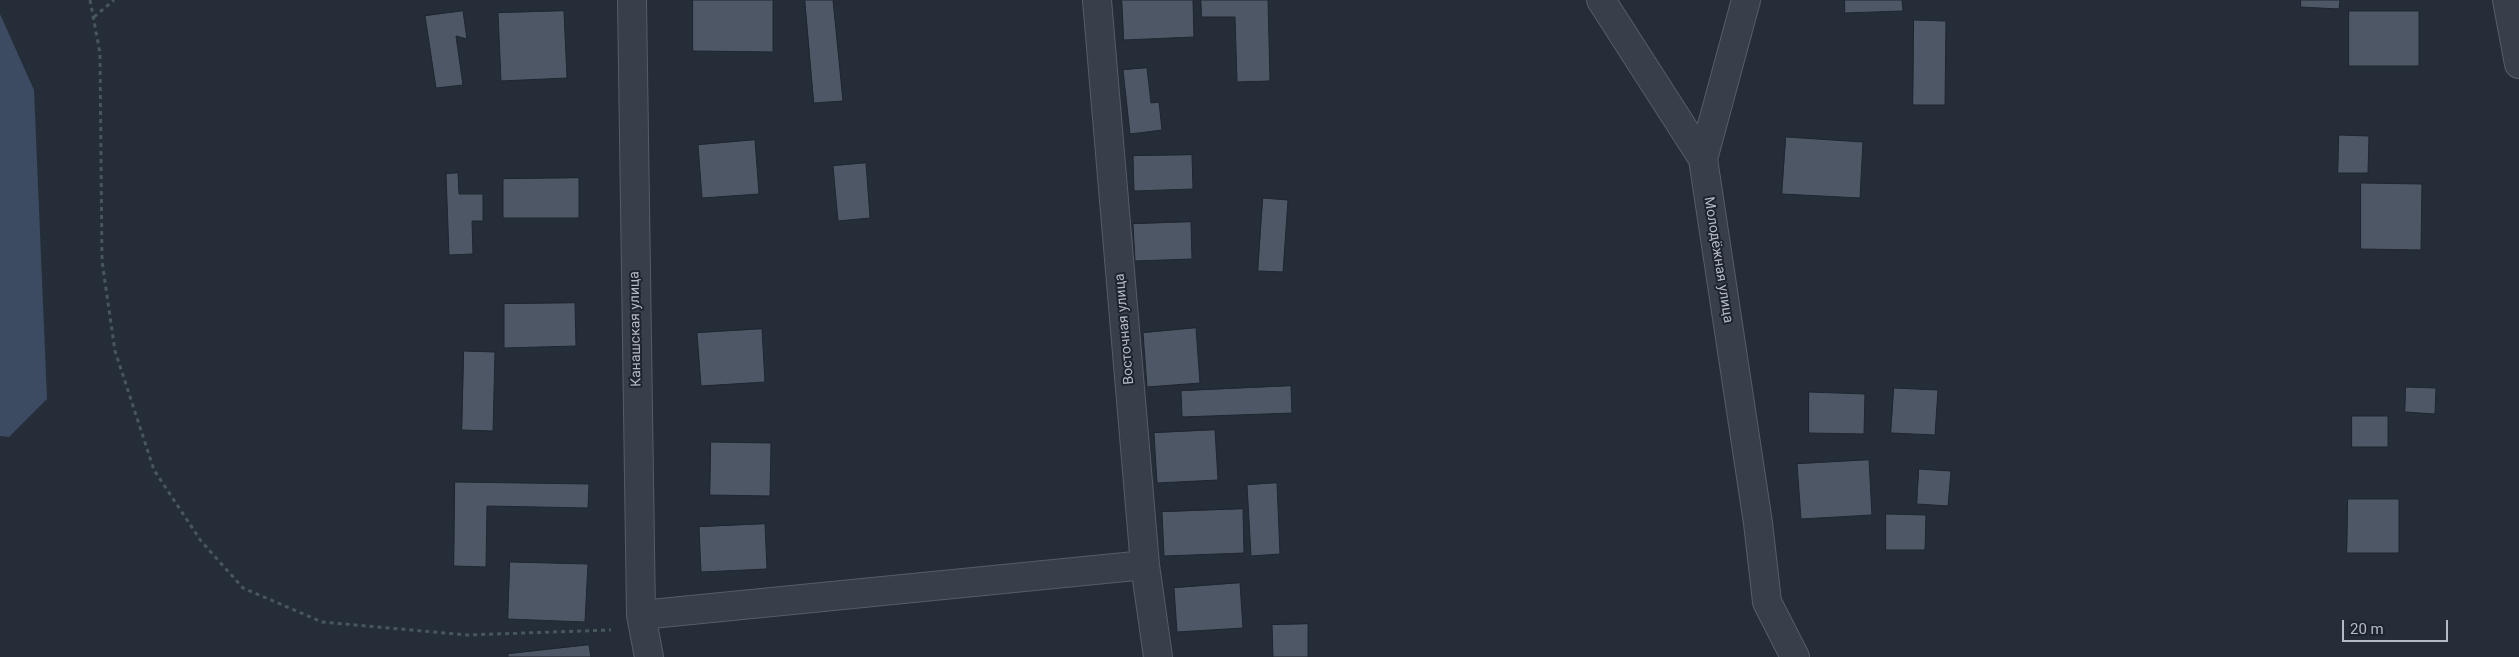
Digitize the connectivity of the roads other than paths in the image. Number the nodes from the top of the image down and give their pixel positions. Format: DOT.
graph roads {
  1 [pos="632,0"];
  2 [pos="1097,0"];
  3 [pos="1601,0"];
  4 [pos="1746,0"];
  5 [pos="2507,0"];
  6 [pos="2519,64"];
  7 [pos="1703,159"];
  8 [pos="1145,565"];
  9 [pos="642,622"];
  10 [pos="650,657"];
  11 [pos="1158,657"];
  12 [pos="1795,657"];
  1 -- 9 [label="street, Канашская улица"];
  2 -- 8 [label="street, Восточная улица"];
  3 -- 7 [label="street"];
  4 -- 7 [label="street, Молодёжная улица"];
  5 -- 6 [label="street"];
  7 -- 12 [label="street, Молодёжная улица"];
  8 -- 9 [label="street"];
  8 -- 11 [label="street, Восточная улица"];
  9 -- 10 [label="street, Канашская улица"];
}
